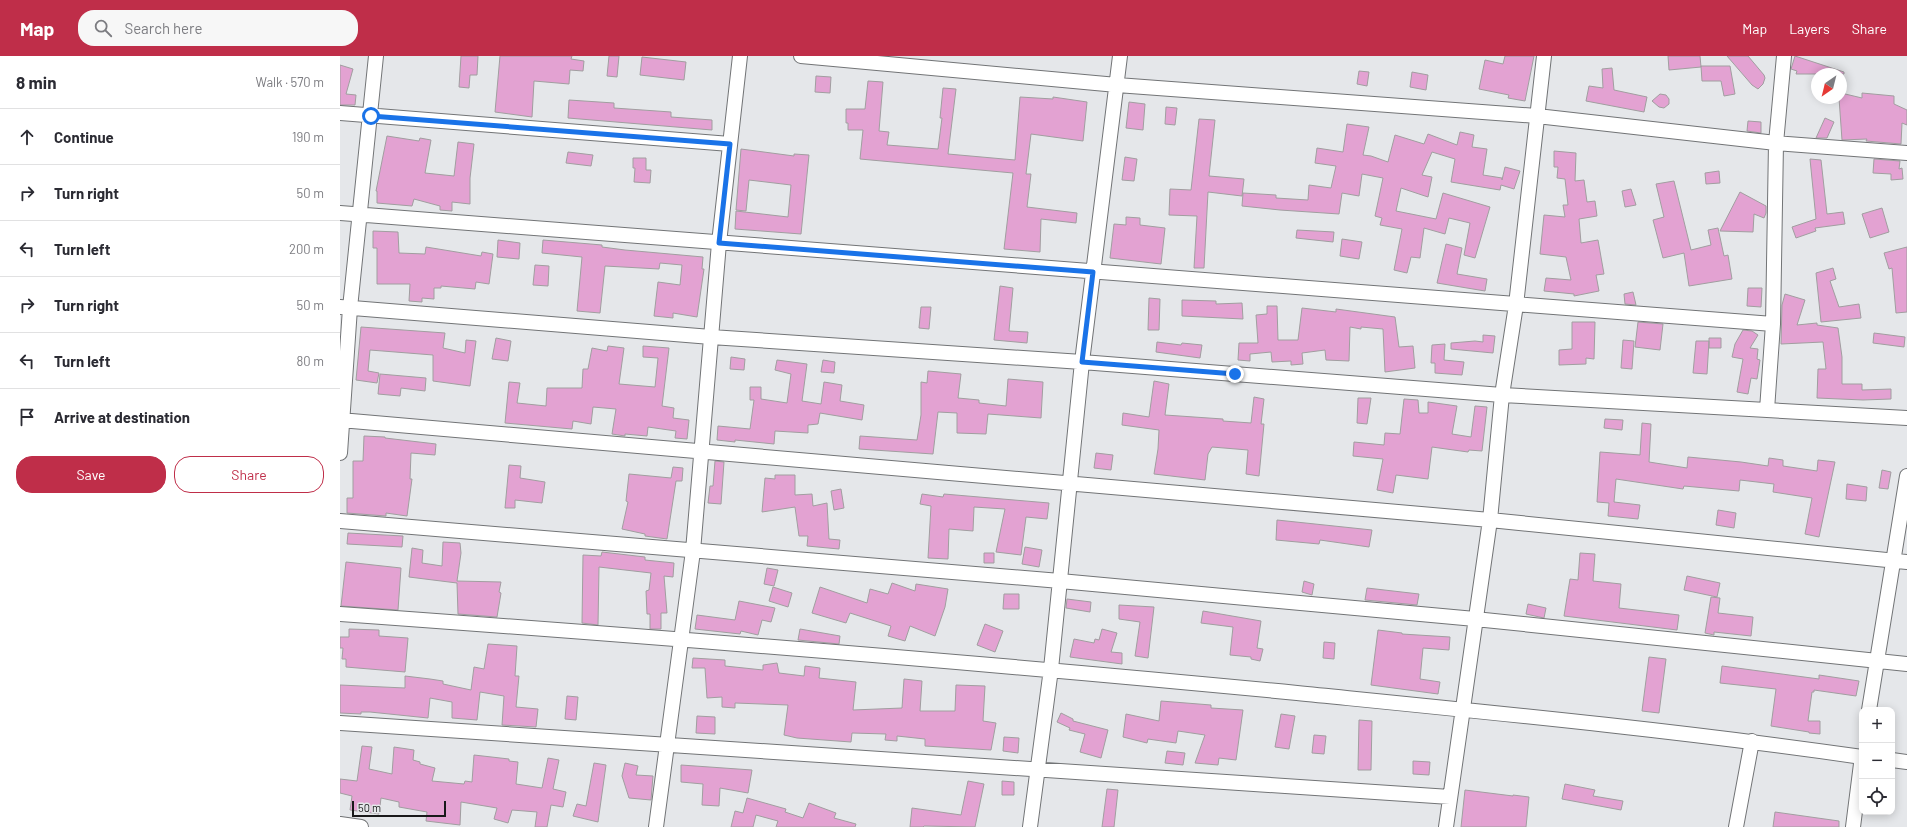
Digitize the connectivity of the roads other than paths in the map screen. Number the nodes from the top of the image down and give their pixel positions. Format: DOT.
graph roads {
  1 [pos="376,56"];
  2 [pos="740,56"];
  3 [pos="801,56"];
  4 [pos="1120,56"];
  5 [pos="1544,56"];
  6 [pos="1784,56"];
  7 [pos="1117,85"];
  8 [pos="340,113"];
  9 [pos="371,116"];
  10 [pos="1537,116"];
  11 [pos="1776,143"];
  12 [pos="730,144"];
  13 [pos="1907,153"];
  14 [pos="340,213"];
  15 [pos="360,214"];
  16 [pos="719,243"];
  17 [pos="1093,272"];
  18 [pos="1516,304"];
  19 [pos="345,307"];
  20 [pos="1773,324"];
  21 [pos="711,337"];
  22 [pos="1082,362"];
  23 [pos="1502,395"];
  24 [pos="1767,410"];
  25 [pos="1907,418"];
  26 [pos="341,420"];
  27 [pos="340,453"];
  28 [pos="702,453"];
  29 [pos="1907,476"];
  30 [pos="1071,483"];
  31 [pos="1490,520"];
  32 [pos="340,521"];
  33 [pos="693,551"];
  34 [pos="1900,562"];
  35 [pos="1060,581"];
  36 [pos="340,614"];
  37 [pos="1475,619"];
  38 [pos="682,638"];
  39 [pos="1876,660"];
  40 [pos="1907,664"];
  41 [pos="1051,669"];
  42 [pos="1869,707"];
  43 [pos="1462,709"];
  44 [pos="340,723"];
  45 [pos="1752,741"];
  46 [pos="668,746"];
  47 [pos="1859,756"];
  48 [pos="1895,760"];
  49 [pos="1907,762"];
  50 [pos="1038,769"];
  51 [pos="1859,779"];
  52 [pos="1450,797"];
  53 [pos="340,824"];
  54 [pos="361,827"];
  55 [pos="656,827"];
  56 [pos="1030,827"];
  57 [pos="1446,827"];
  58 [pos="1736,827"];
  59 [pos="1853,827"];
  1 -- 9 [label="street"];
  2 -- 12 [label="street"];
  3 -- 7 [label="street"];
  4 -- 7 [label="street"];
  5 -- 10 [label="street"];
  6 -- 11 [label="street"];
  7 -- 10 [label="street"];
  7 -- 17 [label="street"];
  8 -- 9 [label="street"];
  9 -- 12 [label="street"];
  9 -- 15 [label="street"];
  10 -- 11 [label="street"];
  10 -- 18 [label="street"];
  11 -- 13 [label="street"];
  11 -- 20 [label="street"];
  12 -- 16 [label="street"];
  14 -- 15 [label="street"];
  15 -- 16 [label="street"];
  15 -- 19 [label="street"];
  16 -- 17 [label="street"];
  16 -- 21 [label="street"];
  17 -- 18 [label="street"];
  17 -- 22 [label="street"];
  18 -- 20 [label="street"];
  18 -- 23 [label="street"];
  19 -- 21 [label="street"];
  19 -- 26 [label="street"];
  20 -- 24 [label="street"];
  21 -- 22 [label="street"];
  21 -- 28 [label="street"];
  22 -- 23 [label="street"];
  22 -- 30 [label="street"];
  23 -- 24 [label="street"];
  23 -- 31 [label="street"];
  24 -- 25 [label="street"];
  26 -- 27 [label="street"];
  26 -- 28 [label="street"];
  28 -- 30 [label="street"];
  28 -- 33 [label="street"];
  29 -- 34 [label="street"];
  30 -- 31 [label="street"];
  30 -- 35 [label="street"];
  31 -- 34 [label="street"];
  31 -- 37 [label="street"];
  32 -- 33 [label="street"];
  33 -- 35 [label="street"];
  33 -- 38 [label="street"];
  34 -- 39 [label="street"];
  35 -- 37 [label="street"];
  35 -- 41 [label="street"];
  36 -- 38 [label="street"];
  37 -- 39 [label="street"];
  37 -- 43 [label="street"];
  38 -- 41 [label="street"];
  38 -- 46 [label="street"];
  39 -- 40 [label="street"];
  39 -- 42 [label="street"];
  41 -- 43 [label="street"];
  41 -- 50 [label="street"];
  43 -- 45 [label="street"];
  43 -- 52 [label="street"];
  44 -- 46 [label="street"];
  45 -- 47 [label="street"];
  45 -- 58 [label="street"];
  46 -- 50 [label="street"];
  46 -- 55 [label="street"];
  48 -- 49 [label="street"];
  50 -- 52 [label="street"];
  50 -- 56 [label="street"];
  51 -- 59 [label="street"];
  52 -- 57 [label="street"];
  53 -- 54 [label="street"];
}
